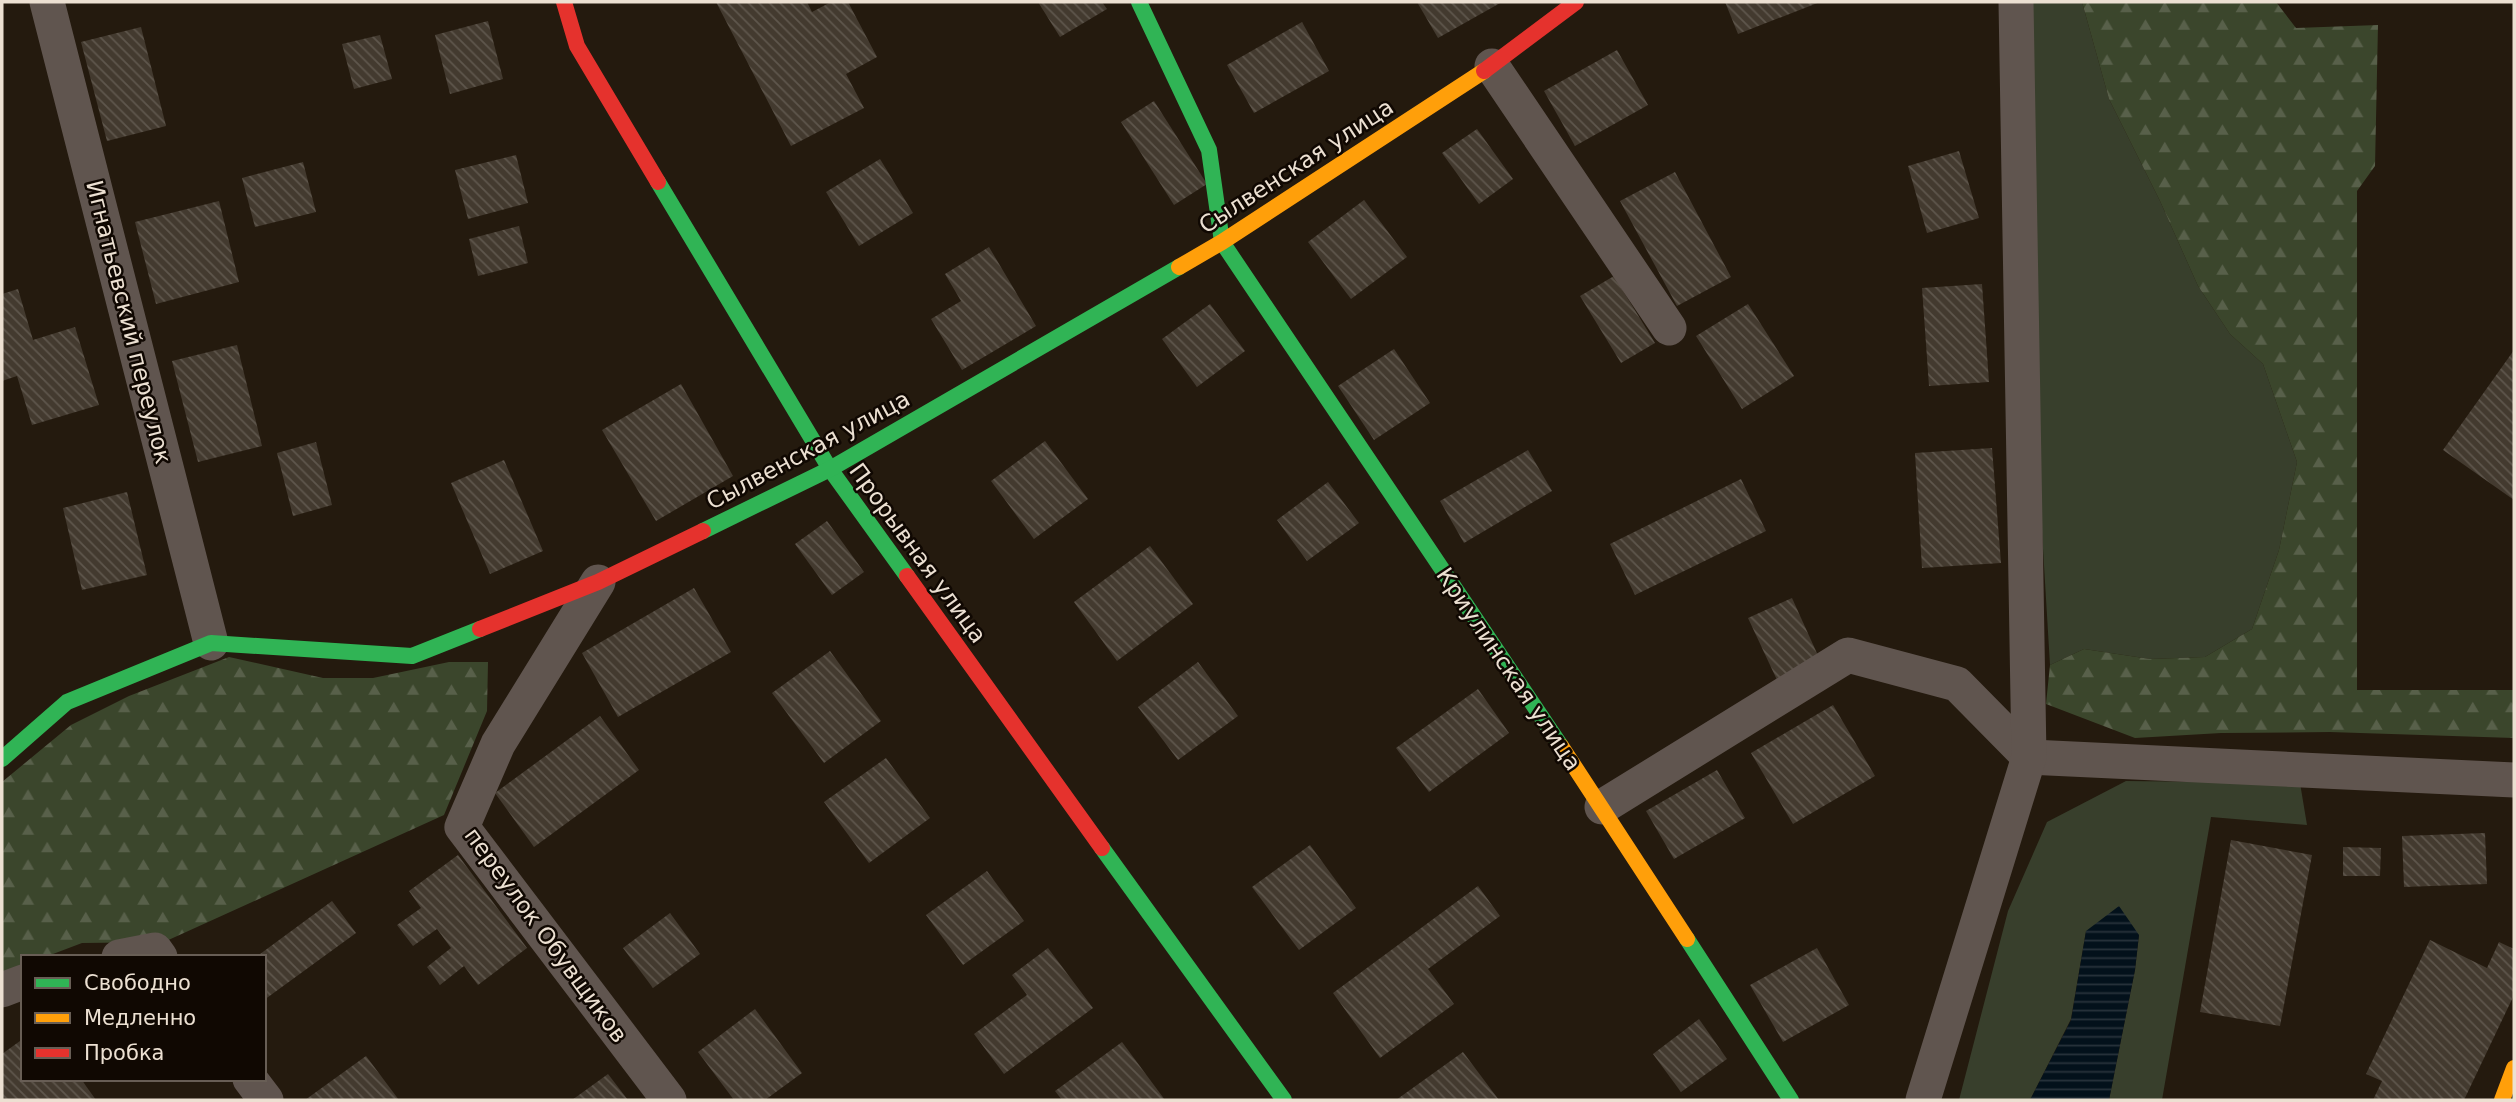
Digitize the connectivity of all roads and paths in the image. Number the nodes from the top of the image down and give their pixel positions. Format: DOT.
graph roads {
  1 [pos="47,2"];
  2 [pos="564,2"];
  3 [pos="1139,2"];
  4 [pos="1576,2"];
  5 [pos="2016,2"];
  6 [pos="1492,66"];
  7 [pos="1222,242"];
  8 [pos="1670,328"];
  9 [pos="830,469"];
  10 [pos="598,582"];
  11 [pos="211,643"];
  12 [pos="2029,757"];
  13 [pos="2,759"];
  14 [pos="2514,780"];
  15 [pos="1602,807"];
  16 [pos="129,955"];
  17 [pos="159,955"];
  18 [pos="21,983"];
  19 [pos="2,990"];
  20 [pos="2514,1068"];
  21 [pos="252,1081"];
  22 [pos="266,1100"];
  23 [pos="668,1100"];
  24 [pos="1284,1100"];
  25 [pos="1791,1100"];
  26 [pos="1923,1100"];
  27 [pos="2502,1100"];
  1 -- 11 [label="street, Игнатьевский переулок"];
  2 -- 9 [label="street, Прорывная улица"];
  3 -- 7 [label="street"];
  4 -- 6 [label="street, Сылвенская улица"];
  5 -- 12 [label="street"];
  6 -- 7 [label="street, Сылвенская улица"];
  6 -- 8 [label="street"];
  7 -- 9 [label="street, Сылвенская улица"];
  7 -- 15 [label="street, Криулинская улица"];
  9 -- 10 [label="street, Сылвенская улица"];
  9 -- 24 [label="street, Прорывная улица"];
  10 -- 11 [label="street, Сылвенская улица"];
  10 -- 23 [label="street, переулок Обувщиков"];
  11 -- 13 [label="street, Сылвенская улица"];
  12 -- 14 [label="street"];
  12 -- 15 [label="street"];
  12 -- 26 [label="street"];
  15 -- 25 [label="street, Криулинская улица"];
  16 -- 17 [label="street"];
  18 -- 19 [label="street"];
  20 -- 27 [label="street"];
  21 -- 22 [label="street"];
}
